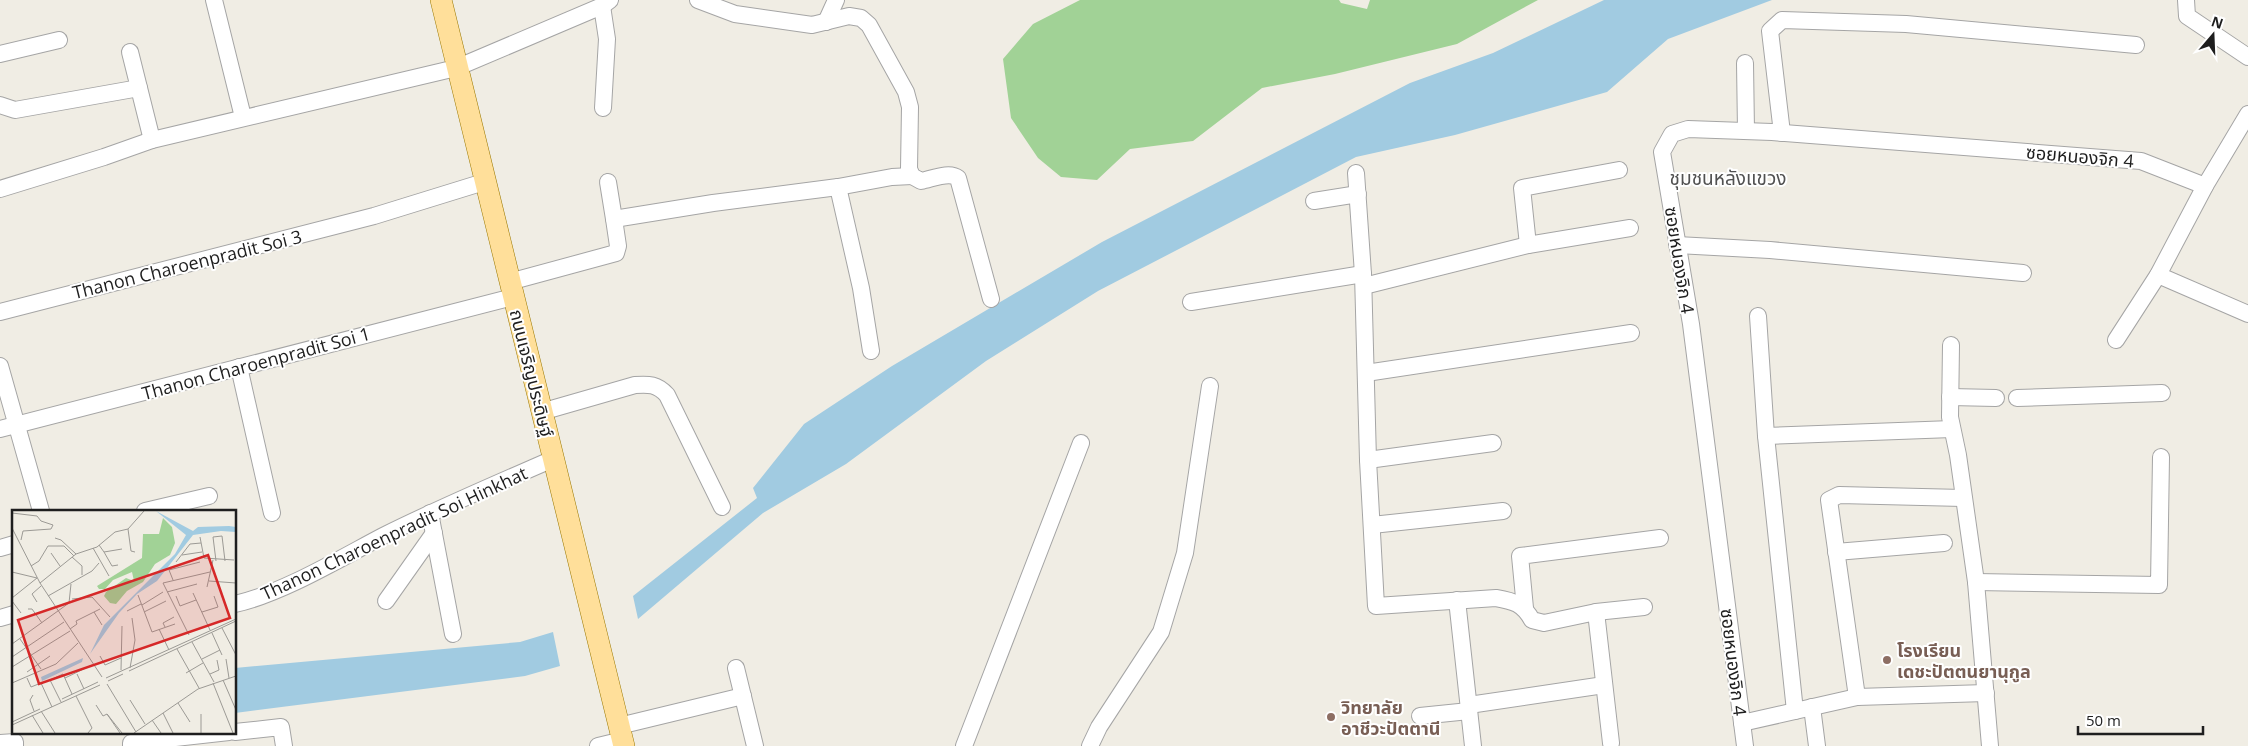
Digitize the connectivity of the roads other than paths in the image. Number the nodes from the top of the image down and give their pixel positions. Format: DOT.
graph roads {
  1 [pos="214,0"];
  2 [pos="440,0"];
  3 [pos="698,0"];
  4 [pos="836,0"];
  5 [pos="2186,0"];
  6 [pos="606,3"];
  7 [pos="826,22"];
  8 [pos="59,40"];
  9 [pos="2136,45"];
  10 [pos="130,52"];
  11 [pos="0,54"];
  12 [pos="2248,57"];
  13 [pos="1745,63"];
  14 [pos="456,68"];
  15 [pos="139,88"];
  16 [pos="0,105"];
  17 [pos="603,108"];
  18 [pos="2248,114"];
  19 [pos="243,117"];
  20 [pos="1746,131"];
  21 [pos="1782,133"];
  22 [pos="152,140"];
  23 [pos="1619,170"];
  24 [pos="1356,173"];
  25 [pos="912,176"];
  26 [pos="484,182"];
  27 [pos="608,182"];
  28 [pos="2205,186"];
  29 [pos="838,187"];
  30 [pos="0,189"];
  31 [pos="1358,194"];
  32 [pos="1314,201"];
  33 [pos="614,219"];
  34 [pos="1630,228"];
  35 [pos="1528,245"];
  36 [pos="1677,245"];
  37 [pos="2023,273"];
  38 [pos="2158,275"];
  39 [pos="1363,280"];
  40 [pos="511,290"];
  41 [pos="990,298"];
  42 [pos="1191,302"];
  43 [pos="0,312"];
  44 [pos="2248,314"];
  45 [pos="1758,316"];
  46 [pos="1631,334"];
  47 [pos="2116,340"];
  48 [pos="1951,345"];
  49 [pos="871,351"];
  50 [pos="0,366"];
  51 [pos="239,367"];
  52 [pos="1366,373"];
  53 [pos="1210,386"];
  54 [pos="2162,393"];
  55 [pos="1950,397"];
  56 [pos="1996,398"];
  57 [pos="2017,398"];
  58 [pos="541,412"];
  59 [pos="17,425"];
  60 [pos="0,429"];
  61 [pos="1952,429"];
  62 [pos="1766,436"];
  63 [pos="1081,443"];
  64 [pos="1493,443"];
  65 [pos="2161,457"];
  66 [pos="553,459"];
  67 [pos="1368,460"];
  68 [pos="208,496"];
  69 [pos="1963,498"];
  70 [pos="722,507"];
  71 [pos="41,510"];
  72 [pos="149,510"];
  73 [pos="1503,511"];
  74 [pos="272,513"];
  75 [pos="430,513"];
  76 [pos="1372,525"];
  77 [pos="434,533"];
  78 [pos="1660,538"];
  79 [pos="1944,543"];
  80 [pos="1836,552"];
  81 [pos="1976,582"];
  82 [pos="1457,600"];
  83 [pos="386,601"];
  84 [pos="236,604"];
  85 [pos="1644,607"];
  86 [pos="1525,608"];
  87 [pos="1596,612"];
  88 [pos="453,634"];
  89 [pos="736,668"];
  90 [pos="1604,685"];
  91 [pos="1986,693"];
  92 [pos="742,696"];
  93 [pos="1857,697"];
  94 [pos="1812,707"];
  95 [pos="1469,708"];
  96 [pos="1795,711"];
  97 [pos="1420,716"];
  98 [pos="1742,723"];
  99 [pos="236,732"];
  100 [pos="213,734"];
  101 [pos="622,738"];
  102 [pos="0,742"];
  103 [pos="1611,743"];
  104 [pos="131,744"];
  105 [pos="15,746"];
  106 [pos="284,746"];
  107 [pos="598,746"];
  108 [pos="755,746"];
  109 [pos="964,746"];
  110 [pos="1090,746"];
  111 [pos="1473,746"];
  112 [pos="1745,746"];
  113 [pos="1817,746"];
  114 [pos="1990,746"];
  1 -- 19 [label="street"];
  2 -- 14 [label="main road, ถนนเจริญประดิษฐ์"];
  3 -- 7 [label="street"];
  4 -- 7 [label="street"];
  5 -- 12 [label="street"];
  6 -- 14 [label="street"];
  6 -- 17 [label="street"];
  7 -- 25 [label="street"];
  8 -- 11 [label="street"];
  9 -- 21 [label="street"];
  10 -- 15 [label="street"];
  13 -- 20 [label="street"];
  14 -- 19 [label="street"];
  14 -- 26 [label="main road, ถนนเจริญประดิษฐ์"];
  15 -- 16 [label="street"];
  15 -- 22 [label="street"];
  18 -- 28 [label="street"];
  19 -- 22 [label="street"];
  20 -- 21 [label="street, ซอยหนองจิก 4"];
  20 -- 36 [label="street, ซอยหนองจิก 4"];
  21 -- 28 [label="street, ซอยหนองจิก 4"];
  22 -- 30 [label="street"];
  23 -- 35 [label="street"];
  24 -- 31 [label="street"];
  25 -- 29 [label="street"];
  25 -- 41 [label="street"];
  26 -- 40 [label="main road, ถนนเจริญประดิษฐ์"];
  26 -- 43 [label="street, Thanon Charoenpradit Soi 3"];
  27 -- 33 [label="street"];
  28 -- 38 [label="street"];
  29 -- 33 [label="street"];
  29 -- 49 [label="street"];
  31 -- 32 [label="street"];
  31 -- 39 [label="street"];
  33 -- 40 [label="street, Thanon Charoenpradit Soi 1"];
  34 -- 35 [label="street"];
  35 -- 39 [label="street"];
  36 -- 37 [label="street"];
  36 -- 98 [label="street, ซอยหนองจิก 4"];
  38 -- 44 [label="street"];
  38 -- 47 [label="street"];
  39 -- 42 [label="street"];
  39 -- 52 [label="street"];
  40 -- 51 [label="street, Thanon Charoenpradit Soi 1"];
  40 -- 58 [label="main road, ถนนเจริญประดิษฐ์"];
  45 -- 62 [label="street"];
  46 -- 52 [label="street"];
  48 -- 55 [label="street"];
  50 -- 59 [label="street"];
  51 -- 59 [label="street, Thanon Charoenpradit Soi 1"];
  51 -- 74 [label="street"];
  52 -- 67 [label="street"];
  53 -- 110 [label="street"];
  54 -- 57 [label="street"];
  55 -- 56 [label="street"];
  55 -- 61 [label="street"];
  58 -- 66 [label="main road, ถนนเจริญประดิษฐ์"];
  58 -- 70 [label="street"];
  59 -- 60 [label="street, Thanon Charoenpradit Soi 1"];
  59 -- 71 [label="street"];
  61 -- 62 [label="street"];
  61 -- 69 [label="street"];
  62 -- 96 [label="street"];
  63 -- 109 [label="street"];
  64 -- 67 [label="street"];
  65 -- 81 [label="street"];
  66 -- 75 [label="street, Thanon Charoenpradit Soi Hinkhat"];
  66 -- 101 [label="main road, ถนนเจริญประดิษฐ์"];
  67 -- 76 [label="street"];
  68 -- 72 [label="street"];
  69 -- 80 [label="street"];
  69 -- 81 [label="street"];
  73 -- 76 [label="street"];
  75 -- 77 [label="street"];
  75 -- 84 [label="street, Thanon Charoenpradit Soi Hinkhat"];
  76 -- 82 [label="street"];
  77 -- 83 [label="street"];
  77 -- 88 [label="street"];
  78 -- 86 [label="street"];
  79 -- 80 [label="street"];
  80 -- 93 [label="street"];
  81 -- 91 [label="street"];
  82 -- 86 [label="street"];
  82 -- 95 [label="street"];
  85 -- 87 [label="street"];
  86 -- 87 [label="street"];
  87 -- 90 [label="street"];
  89 -- 92 [label="street"];
  90 -- 95 [label="street"];
  90 -- 103 [label="street"];
  91 -- 93 [label="street"];
  91 -- 114 [label="street"];
  92 -- 101 [label="street"];
  92 -- 108 [label="street"];
  93 -- 94 [label="street"];
  94 -- 96 [label="street"];
  94 -- 113 [label="street"];
  95 -- 97 [label="street"];
  95 -- 111 [label="street"];
  96 -- 98 [label="street"];
  98 -- 112 [label="street, ซอยหนองจิก 4"];
  99 -- 106 [label="street"];
  100 -- 104 [label="street"];
  101 -- 107 [label="street"];
  102 -- 105 [label="street"];
}
